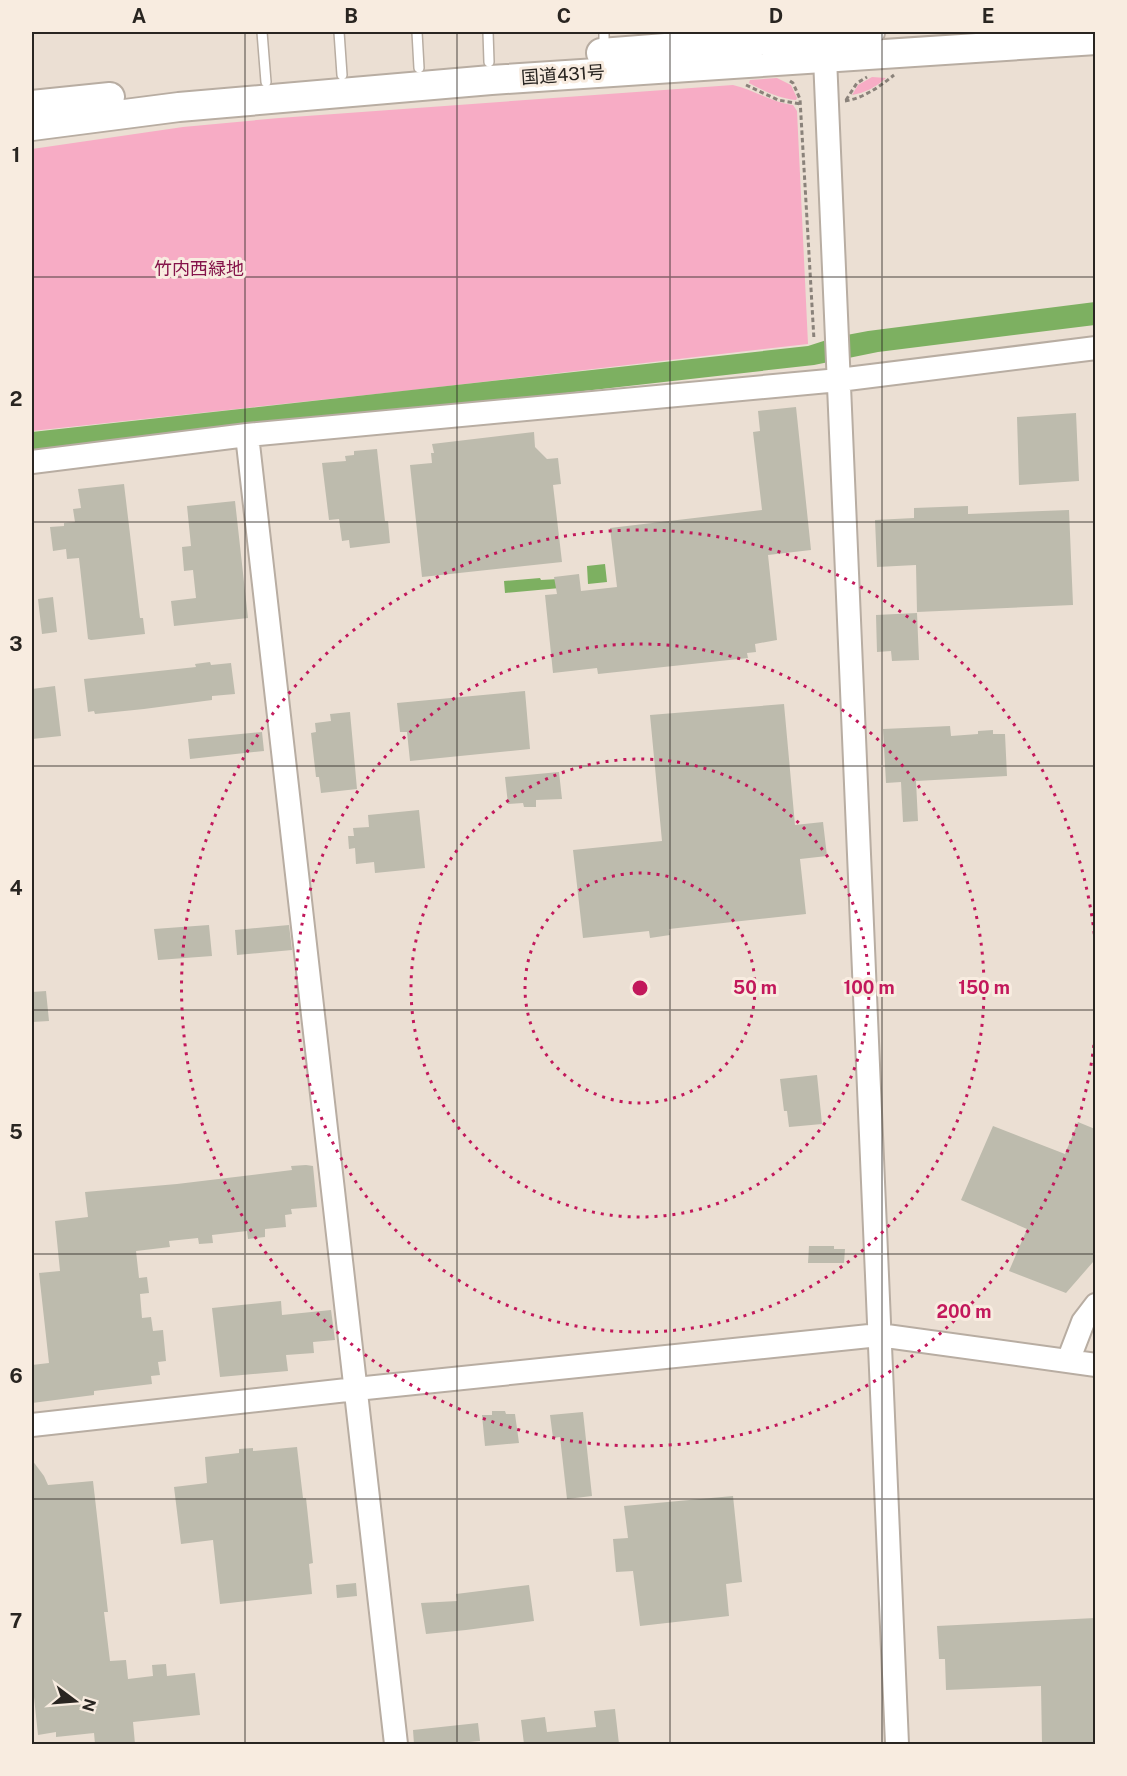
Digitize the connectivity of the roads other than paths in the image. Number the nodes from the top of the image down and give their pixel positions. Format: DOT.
graph roads {
  1 [pos="262,32"];
  2 [pos="339,32"];
  3 [pos="417,32"];
  4 [pos="488,32"];
  5 [pos="870,32"];
  6 [pos="1095,40"];
  7 [pos="604,42"];
  8 [pos="825,58"];
  9 [pos="489,62"];
  10 [pos="419,68"];
  11 [pos="342,75"];
  12 [pos="266,82"];
  13 [pos="32,105"];
  14 [pos="32,126"];
  15 [pos="1095,348"];
  16 [pos="838,359"];
  17 [pos="246,435"];
  18 [pos="32,462"];
  19 [pos="1095,1305"];
  20 [pos="879,1335"];
  21 [pos="1068,1361"];
  22 [pos="1095,1365"];
  23 [pos="356,1389"];
  24 [pos="32,1425"];
  25 [pos="396,1744"];
  26 [pos="897,1744"];
  1 -- 12 [label="lane"];
  2 -- 11 [label="lane"];
  3 -- 10 [label="lane"];
  4 -- 9 [label="lane"];
  5 -- 7 [label="highway, 国道431号"];
  6 -- 8 [label="highway, 国道431号"];
  7 -- 9 [label="highway, 国道431号"];
  8 -- 14 [label="highway, 国道431号"];
  8 -- 16 [label="street"];
  9 -- 10 [label="highway, 国道431号"];
  10 -- 11 [label="highway, 国道431号"];
  11 -- 12 [label="highway, 国道431号"];
  12 -- 13 [label="highway, 国道431号"];
  15 -- 16 [label="street"];
  16 -- 17 [label="street"];
  16 -- 20 [label="street"];
  17 -- 18 [label="street"];
  17 -- 23 [label="street"];
  19 -- 21 [label="street"];
  20 -- 21 [label="street"];
  20 -- 23 [label="street"];
  20 -- 26 [label="street"];
  21 -- 22 [label="street"];
  23 -- 24 [label="street"];
  23 -- 25 [label="street"];
}
